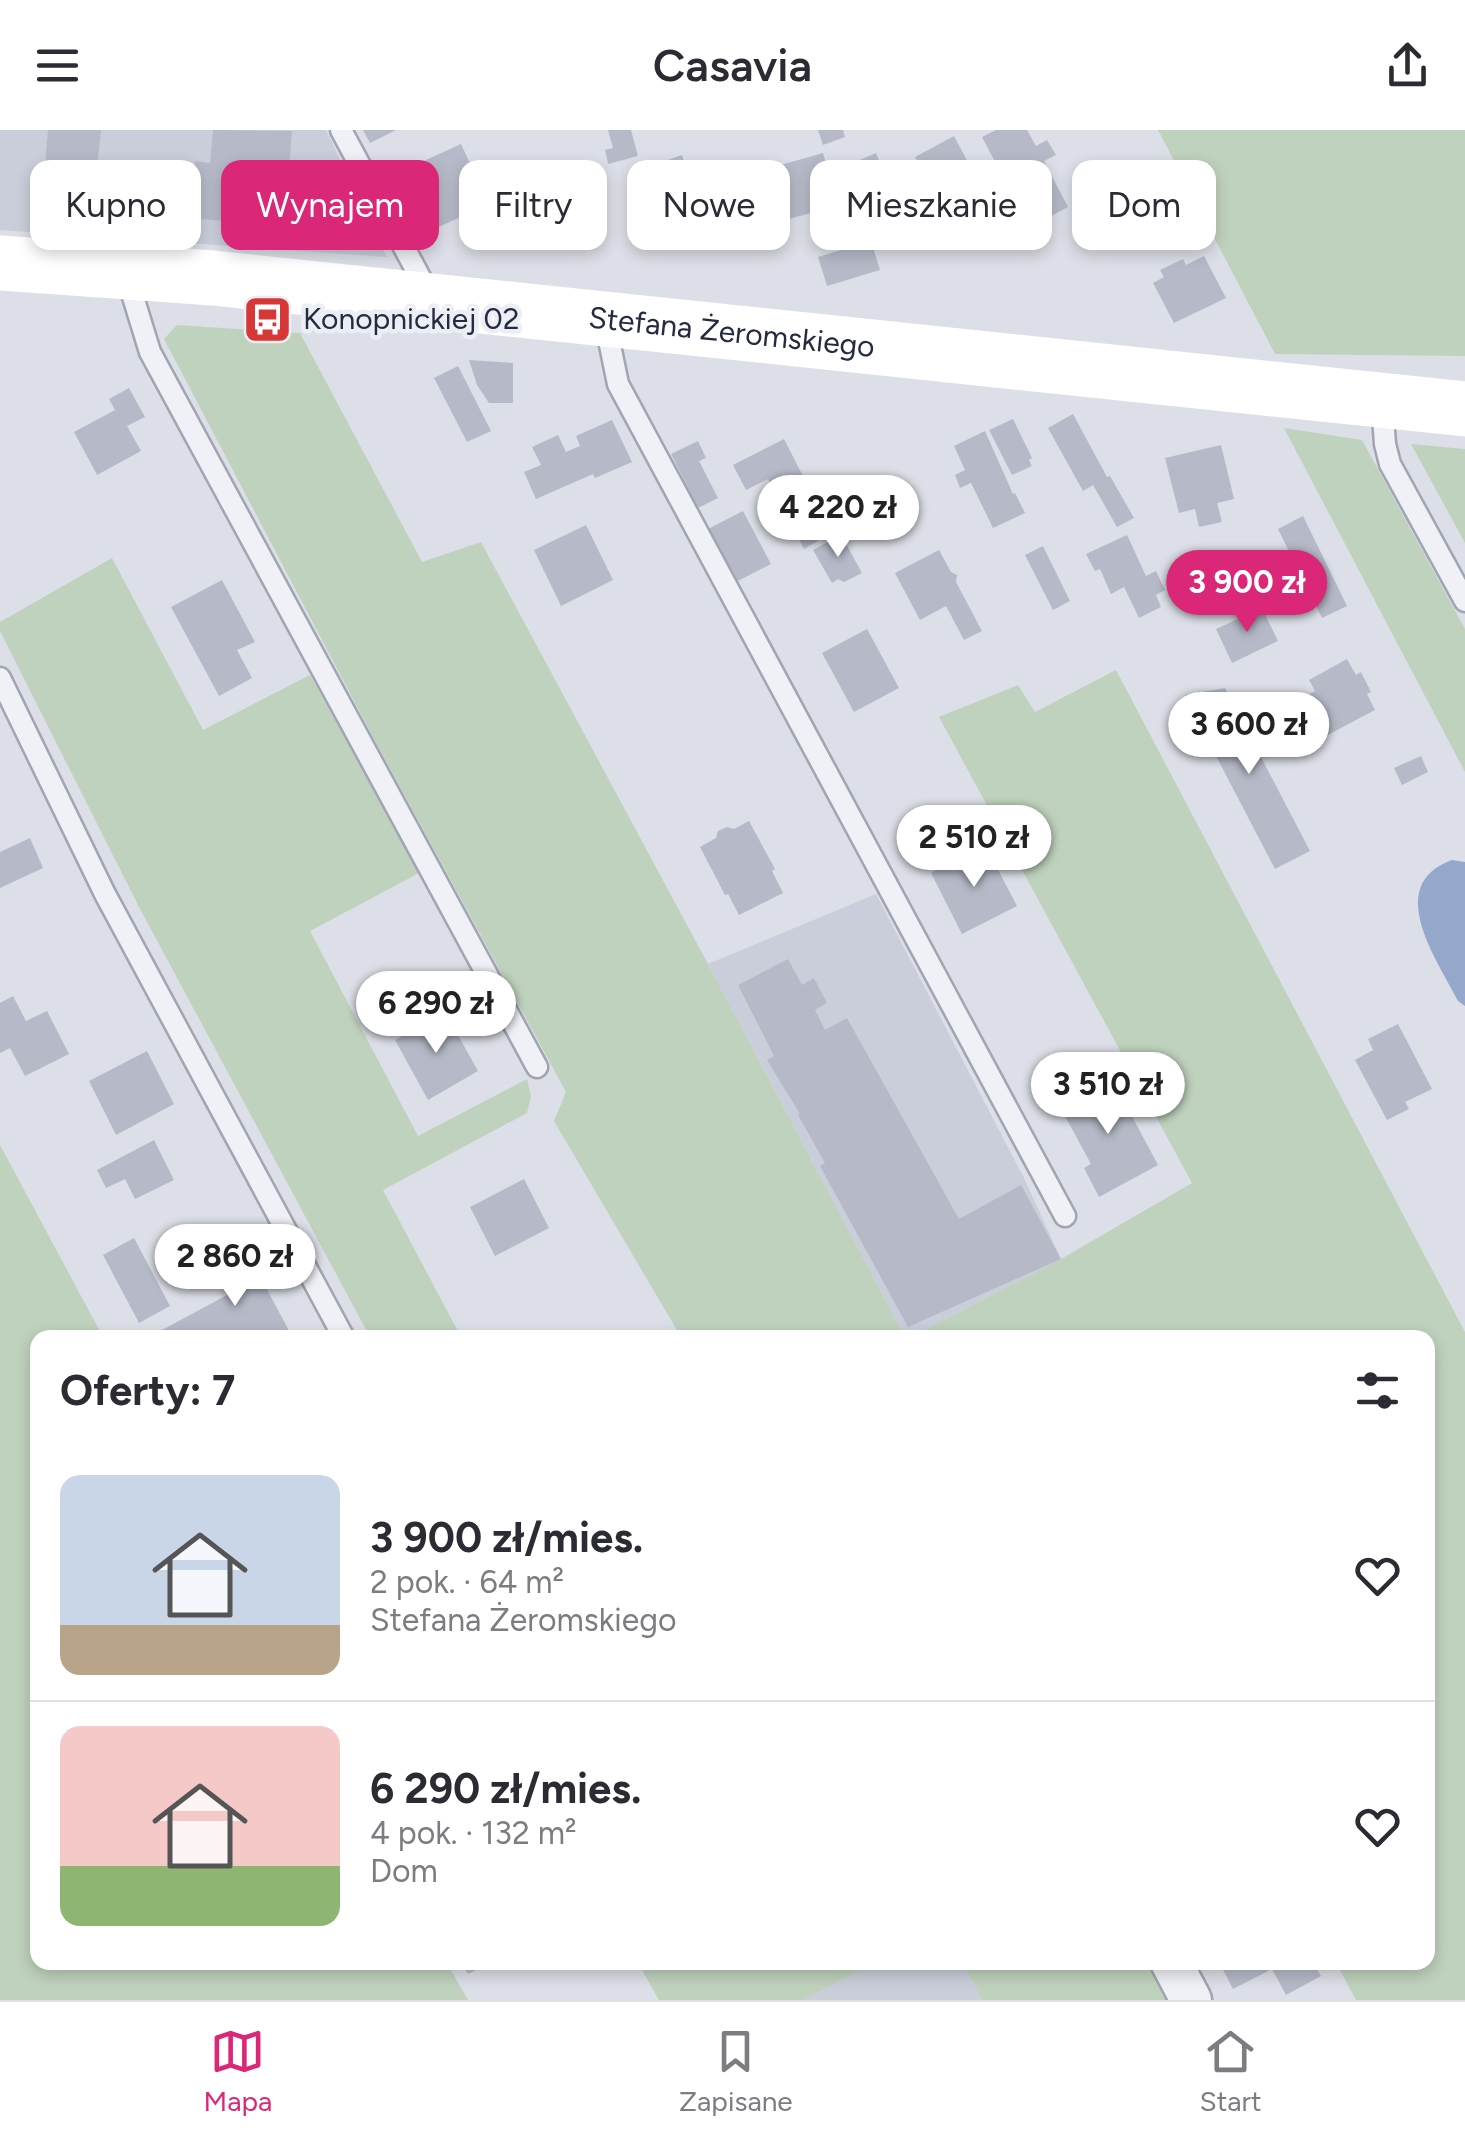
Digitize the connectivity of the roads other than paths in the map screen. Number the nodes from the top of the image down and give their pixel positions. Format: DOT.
graph roads {
  1 [pos="341,130"];
  2 [pos="0,263"];
  3 [pos="125,272"];
  4 [pos="432,301"];
  5 [pos="604,319"];
  6 [pos="1381,400"];
  7 [pos="1465,410"];
  8 [pos="1465,601"];
  9 [pos="0,678"];
  10 [pos="537,1067"];
  11 [pos="1065,1216"];
  12 [pos="340,1330"];
  13 [pos="1175,1970"];
  14 [pos="1191,2000"];
  1 -- 4 [label="lane"];
  2 -- 3 [label="street, Stefana Żeromskiego"];
  3 -- 4 [label="street, Stefana Żeromskiego"];
  3 -- 10 [label="lane"];
  4 -- 5 [label="street, Stefana Żeromskiego"];
  5 -- 6 [label="street, Stefana Żeromskiego"];
  5 -- 11 [label="lane"];
  6 -- 7 [label="street, Stefana Żeromskiego"];
  6 -- 8 [label="lane"];
  9 -- 12 [label="lane"];
  13 -- 14 [label="street"];
}
